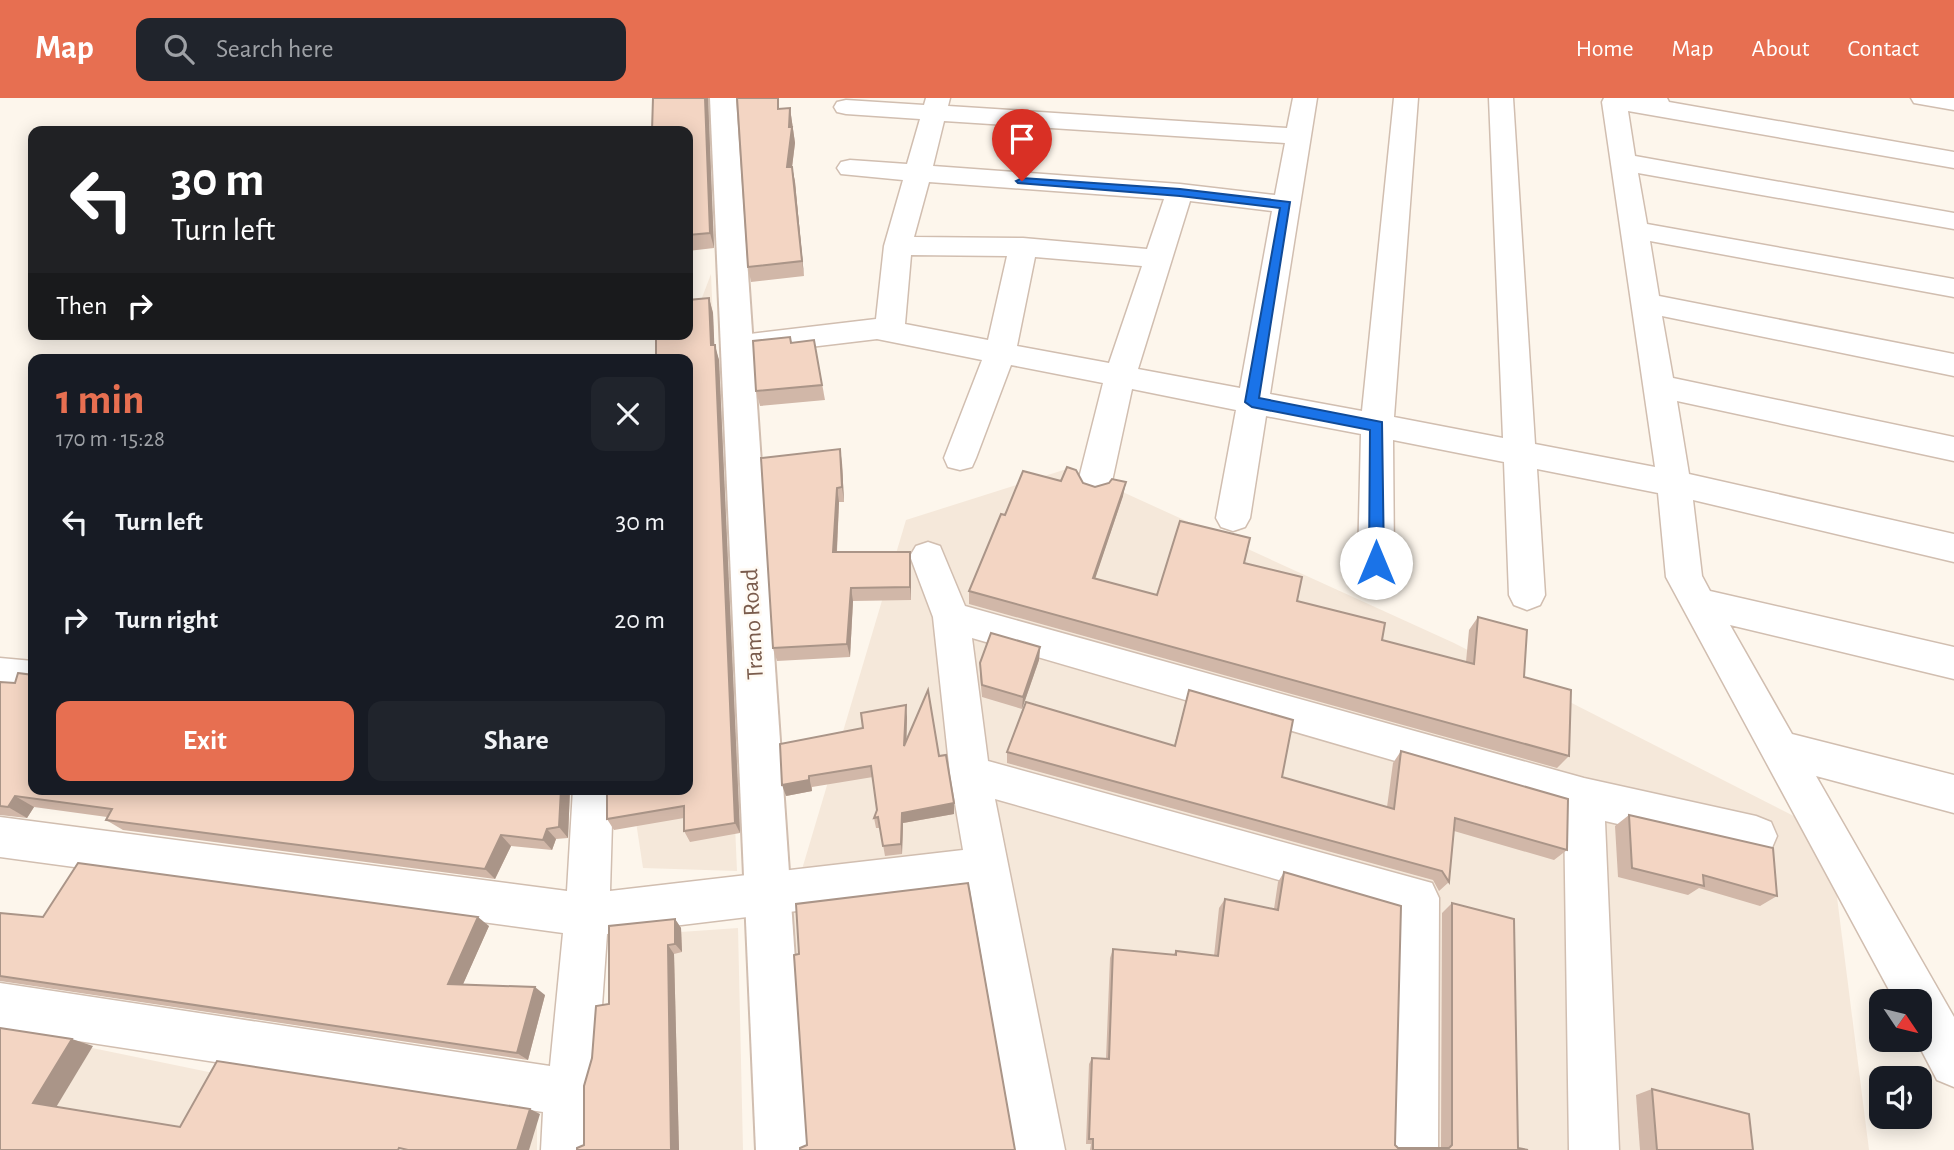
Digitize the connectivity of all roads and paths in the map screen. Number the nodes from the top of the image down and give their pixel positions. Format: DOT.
graph roads {
  1 [pos="723,98"];
  2 [pos="1305,98"];
  3 [pos="1406,98"];
  4 [pos="1501,98"];
  5 [pos="1923,98"];
  6 [pos="1656,103"];
  7 [pos="1954,103"];
  8 [pos="936,105"];
  9 [pos="846,107"];
  10 [pos="1298,136"];
  11 [pos="1954,160"];
  12 [pos="1623,162"];
  13 [pos="850,168"];
  14 [pos="917,173"];
  15 [pos="1180,192"];
  16 [pos="1286,205"];
  17 [pos="1954,221"];
  18 [pos="1634,230"];
  19 [pos="898,246"];
  20 [pos="1023,247"];
  21 [pos="1158,259"];
  22 [pos="1954,288"];
  23 [pos="1646,303"];
  24 [pos="890,332"];
  25 [pos="737,345"];
  26 [pos="1000,353"];
  27 [pos="1954,365"];
  28 [pos="1120,376"];
  29 [pos="1659,386"];
  30 [pos="1252,402"];
  31 [pos="1377,426"];
  32 [pos="1954,449"];
  33 [pos="1521,453"];
  34 [pos="960,458"];
  35 [pos="1674,483"];
  36 [pos="1094,486"];
  37 [pos="1233,518"];
  38 [pos="1954,548"];
  39 [pos="928,556"];
  40 [pos="1376,563"];
  41 [pos="1527,595"];
  42 [pos="1699,603"];
  43 [pos="951,617"];
  44 [pos="1954,663"];
  45 [pos="0,674"];
  46 [pos="28,677"];
  47 [pos="1779,748"];
  48 [pos="970,774"];
  49 [pos="1954,794"];
  50 [pos="593,795"];
  51 [pos="1584,797"];
  52 [pos="1756,835"];
  53 [pos="0,837"];
  54 [pos="988,867"];
  55 [pos="768,895"];
  56 [pos="587,915"];
  57 [pos="1913,989"];
  58 [pos="0,1006"];
  59 [pos="1932,1023"];
  60 [pos="1954,1063"];
  61 [pos="567,1092"];
  62 [pos="566,1150"];
  63 [pos="782,1150"];
  64 [pos="1040,1150"];
  65 [pos="1413,1150"];
  66 [pos="1594,1150"];
  1 -- 25 [label="street, Tramo Road"];
  2 -- 10 [label="street"];
  3 -- 31 [label="street"];
  4 -- 33 [label="street"];
  5 -- 7 [label="street"];
  6 -- 11 [label="street"];
  6 -- 12 [label="street"];
  8 -- 9 [label="street"];
  8 -- 10 [label="street"];
  8 -- 14 [label="street"];
  10 -- 16 [label="street"];
  12 -- 17 [label="street"];
  12 -- 18 [label="street"];
  13 -- 14 [label="street"];
  14 -- 15 [label="street"];
  14 -- 19 [label="street"];
  15 -- 16 [label="street"];
  15 -- 21 [label="street"];
  16 -- 30 [label="street"];
  18 -- 22 [label="street"];
  18 -- 23 [label="street"];
  19 -- 20 [label="street"];
  19 -- 24 [label="street"];
  20 -- 21 [label="street"];
  20 -- 26 [label="street"];
  21 -- 28 [label="street"];
  23 -- 27 [label="street"];
  23 -- 29 [label="street"];
  24 -- 25 [label="street"];
  24 -- 26 [label="street"];
  25 -- 55 [label="street, Tramo Road"];
  26 -- 28 [label="street"];
  26 -- 34 [label="street"];
  28 -- 30 [label="street"];
  28 -- 36 [label="street"];
  29 -- 32 [label="street"];
  29 -- 35 [label="street"];
  30 -- 31 [label="street"];
  30 -- 37 [label="street"];
  31 -- 33 [label="street"];
  31 -- 40 [label="street"];
  33 -- 35 [label="street"];
  33 -- 41 [label="street"];
  35 -- 38 [label="street"];
  35 -- 42 [label="street"];
  39 -- 43 [label="street"];
  42 -- 44 [label="street"];
  42 -- 47 [label="street"];
  43 -- 48 [label="street"];
  43 -- 51 [label="street"];
  45 -- 46 [label="street"];
  47 -- 49 [label="street"];
  47 -- 57 [label="street"];
  48 -- 54 [label="street"];
  48 -- 65 [label="street"];
  50 -- 56 [label="street"];
  51 -- 52 [label="street"];
  51 -- 66 [label="street"];
  53 -- 56 [label="street"];
  54 -- 55 [label="street"];
  54 -- 64 [label="street"];
  55 -- 56 [label="street"];
  55 -- 63 [label="street, Tramo Road"];
  56 -- 61 [label="street"];
  58 -- 61 [label="street"];
  59 -- 60 [label="street"];
  61 -- 62 [label="street"];
}
